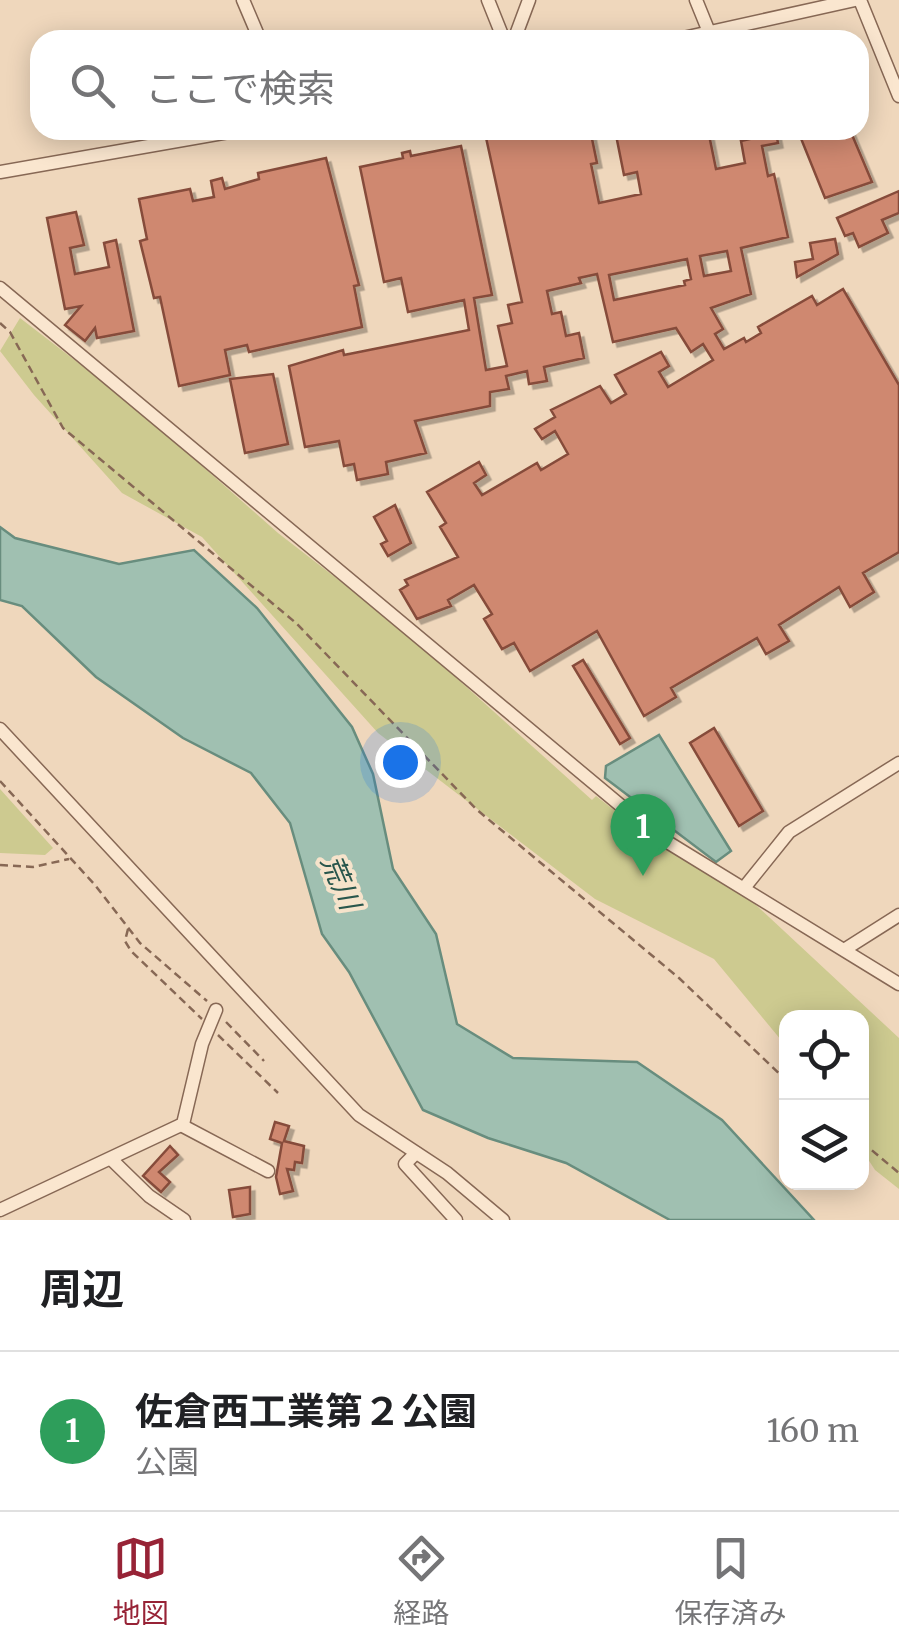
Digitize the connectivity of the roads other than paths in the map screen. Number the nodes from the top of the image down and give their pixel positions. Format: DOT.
graph roads {
  1 [pos="243,0"];
  2 [pos="488,0"];
  3 [pos="529,0"];
  4 [pos="696,0"];
  5 [pos="858,0"];
  6 [pos="835,1"];
  7 [pos="256,30"];
  8 [pos="500,30"];
  9 [pos="518,30"];
  10 [pos="709,30"];
  11 [pos="718,30"];
  12 [pos="899,96"];
  13 [pos="183,140"];
  14 [pos="0,172"];
  15 [pos="0,288"];
  16 [pos="0,729"];
  17 [pos="899,763"];
  18 [pos="744,888"];
  19 [pos="899,915"];
  20 [pos="847,948"];
  21 [pos="899,984"];
  22 [pos="216,1010"];
  23 [pos="181,1125"];
  24 [pos="416,1153"];
  25 [pos="111,1159"];
  26 [pos="268,1171"];
  27 [pos="0,1210"];
  28 [pos="184,1220"];
  29 [pos="456,1220"];
  30 [pos="503,1220"];
  1 -- 7 [label="street"];
  2 -- 8 [label="street"];
  3 -- 9 [label="street"];
  4 -- 10 [label="street"];
  5 -- 6 [label="street"];
  5 -- 12 [label="street"];
  6 -- 11 [label="street"];
  13 -- 14 [label="street"];
  15 -- 18 [label="street"];
  16 -- 24 [label="street"];
  17 -- 18 [label="street"];
  18 -- 20 [label="street"];
  19 -- 20 [label="street"];
  20 -- 21 [label="street"];
  22 -- 23 [label="street"];
  23 -- 25 [label="street"];
  23 -- 26 [label="street"];
  24 -- 29 [label="street"];
  24 -- 30 [label="street"];
  25 -- 27 [label="street"];
  25 -- 28 [label="street"];
}
